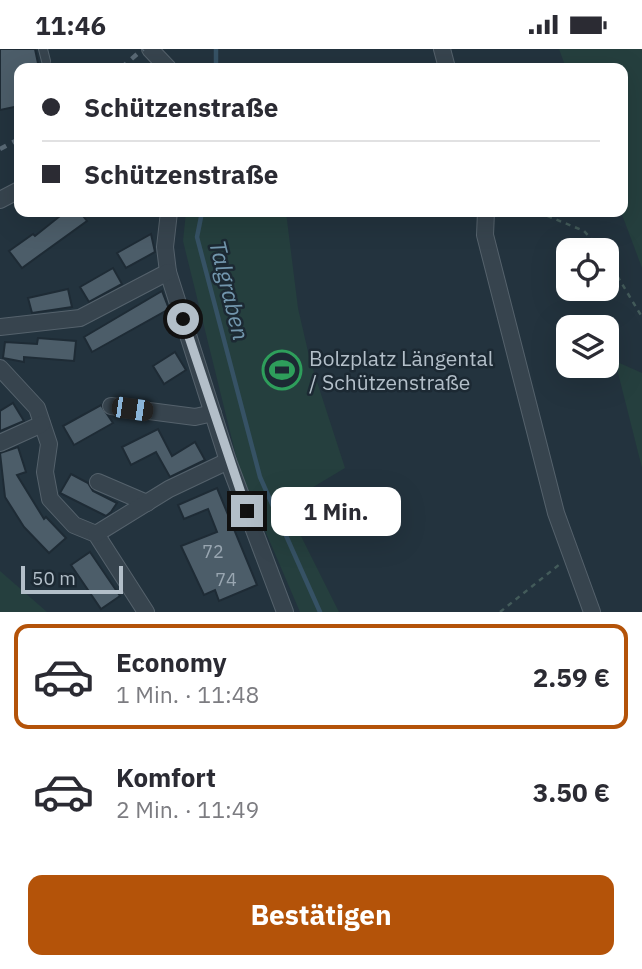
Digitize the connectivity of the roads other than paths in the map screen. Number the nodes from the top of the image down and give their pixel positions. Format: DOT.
graph roads {
  1 [pos="43,49"];
  2 [pos="150,49"];
  3 [pos="46,61"];
  4 [pos="163,63"];
  5 [pos="168,217"];
  6 [pos="486,217"];
  7 [pos="168,272"];
  8 [pos="0,327"];
  9 [pos="0,368"];
  10 [pos="111,406"];
  11 [pos="213,413"];
  12 [pos="42,424"];
  13 [pos="0,443"];
  14 [pos="228,461"];
  15 [pos="98,482"];
  16 [pos="147,503"];
  17 [pos="96,534"];
  18 [pos="146,612"];
  19 [pos="285,612"];
  20 [pos="592,612"];
  1 -- 3 [label="lane"];
  2 -- 4 [label="street"];
  5 -- 7 [label="street"];
  6 -- 20 [label="street"];
  7 -- 8 [label="street"];
  7 -- 11 [label="street"];
  9 -- 12 [label="street"];
  10 -- 11 [label="street"];
  11 -- 14 [label="street"];
  12 -- 13 [label="street"];
  12 -- 17 [label="street"];
  14 -- 16 [label="street"];
  14 -- 19 [label="street"];
  15 -- 16 [label="street"];
  16 -- 17 [label="street"];
  17 -- 18 [label="street"];
}
